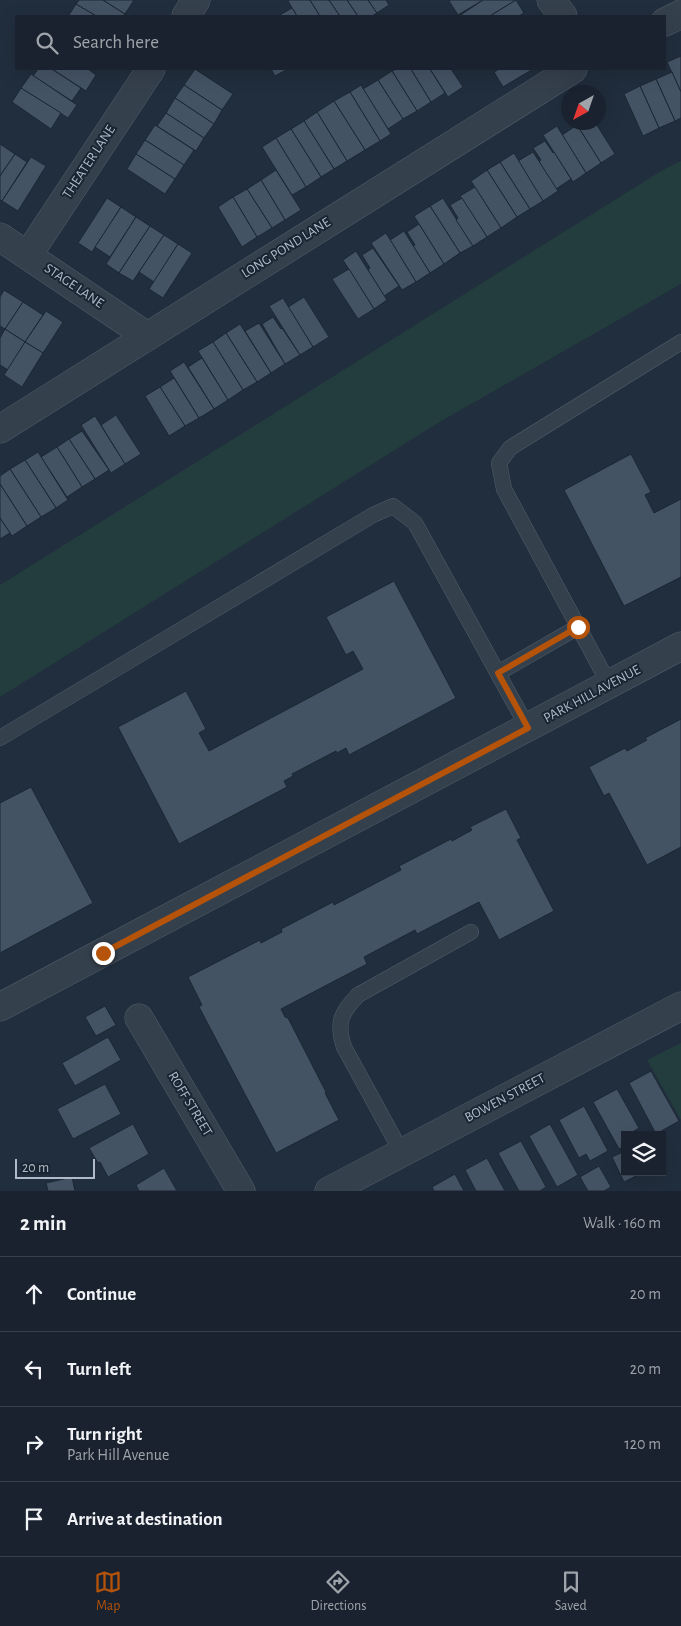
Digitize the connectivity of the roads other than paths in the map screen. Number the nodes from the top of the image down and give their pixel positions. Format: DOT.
graph roads {
  1 [pos="196,0"];
  2 [pos="552,0"];
  3 [pos="681,14"];
  4 [pos="187,15"];
  5 [pos="561,15"];
  6 [pos="666,22"];
  7 [pos="150,70"];
  8 [pos="571,70"];
  9 [pos="0,237"];
  10 [pos="28,255"];
  11 [pos="147,336"];
  12 [pos="681,342"];
  13 [pos="0,429"];
  14 [pos="578,627"];
  15 [pos="681,646"];
  16 [pos="498,673"];
  17 [pos="609,684"];
  18 [pos="528,728"];
  19 [pos="0,738"];
  20 [pos="471,932"];
  21 [pos="681,1006"];
  22 [pos="0,1007"];
  23 [pos="139,1018"];
  24 [pos="402,1152"];
  25 [pos="241,1191"];
  26 [pos="329,1191"];
  1 -- 4 [label="street"];
  2 -- 5 [label="street"];
  3 -- 6 [label="street"];
  7 -- 10 [label="street, THEATER LANE"];
  8 -- 11 [label="street, LONG POND LANE"];
  9 -- 10 [label="street, STAGE LANE"];
  10 -- 11 [label="street, STAGE LANE"];
  11 -- 13 [label="street, LONG POND LANE"];
  12 -- 14 [label="lane"];
  14 -- 16 [label="lane"];
  14 -- 17 [label="lane"];
  15 -- 17 [label="street, PARK HILL AVENUE"];
  16 -- 18 [label="lane"];
  16 -- 19 [label="lane"];
  17 -- 18 [label="street, PARK HILL AVENUE"];
  18 -- 22 [label="street, PARK HILL AVENUE"];
  20 -- 24 [label="lane"];
  21 -- 24 [label="street, BOWEN STREET"];
  23 -- 25 [label="street, ROFF STREET"];
  24 -- 26 [label="street, BOWEN STREET"];
}
